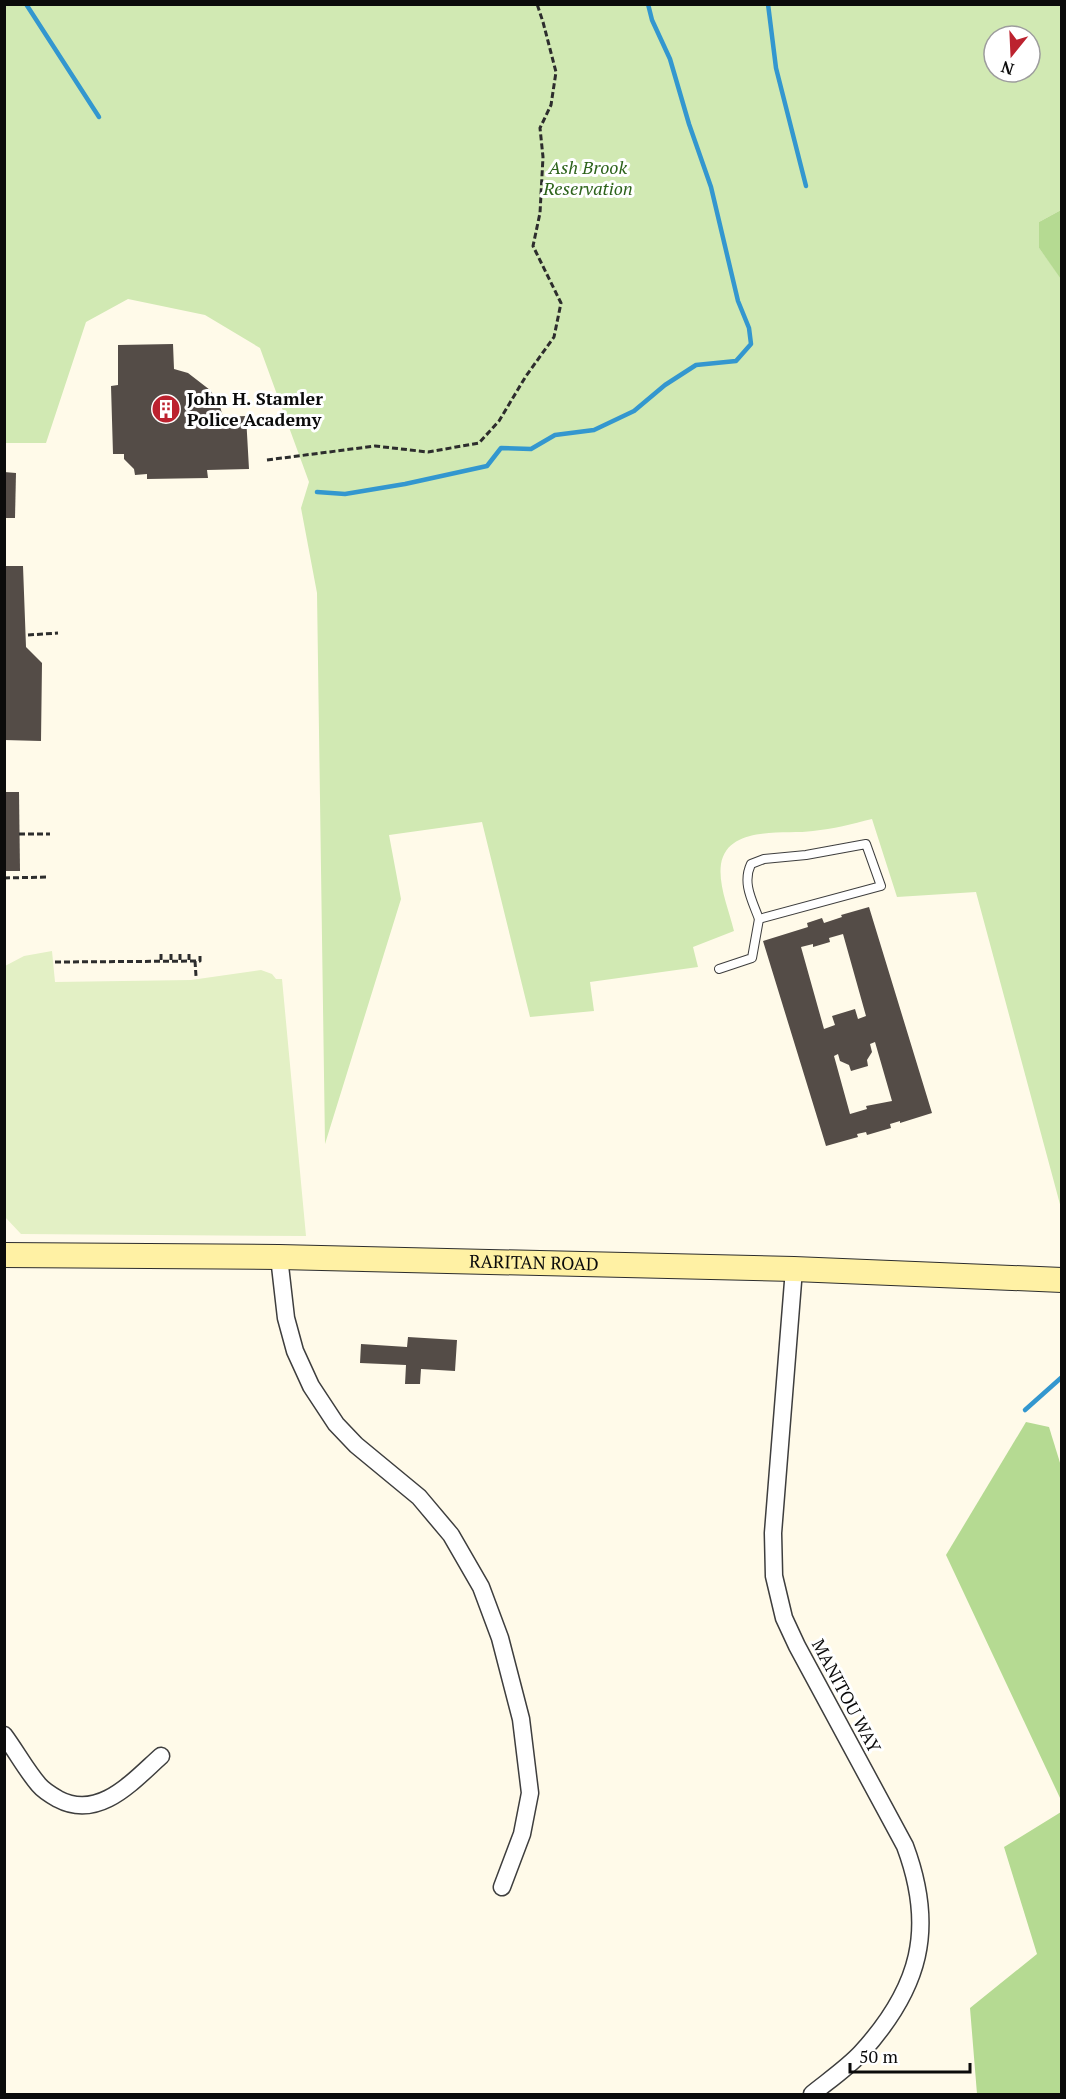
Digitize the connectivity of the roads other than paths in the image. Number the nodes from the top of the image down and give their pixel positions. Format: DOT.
graph roads {
  1 [pos="759,919"];
  2 [pos="719,969"];
  3 [pos="4,1255"];
  4 [pos="279,1257"];
  5 [pos="794,1269"];
  6 [pos="1062,1280"];
  7 [pos="4,1735"];
  8 [pos="161,1756"];
  9 [pos="502,1887"];
  10 [pos="812,2094"];
  1 -- 1 [label="lane"];
  1 -- 2 [label="lane"];
  3 -- 4 [label="street, RARITAN ROAD"];
  4 -- 5 [label="street, RARITAN ROAD"];
  4 -- 9 [label="street"];
  5 -- 6 [label="street, RARITAN ROAD"];
  5 -- 10 [label="street, MANITOU WAY"];
  7 -- 8 [label="street"];
}
